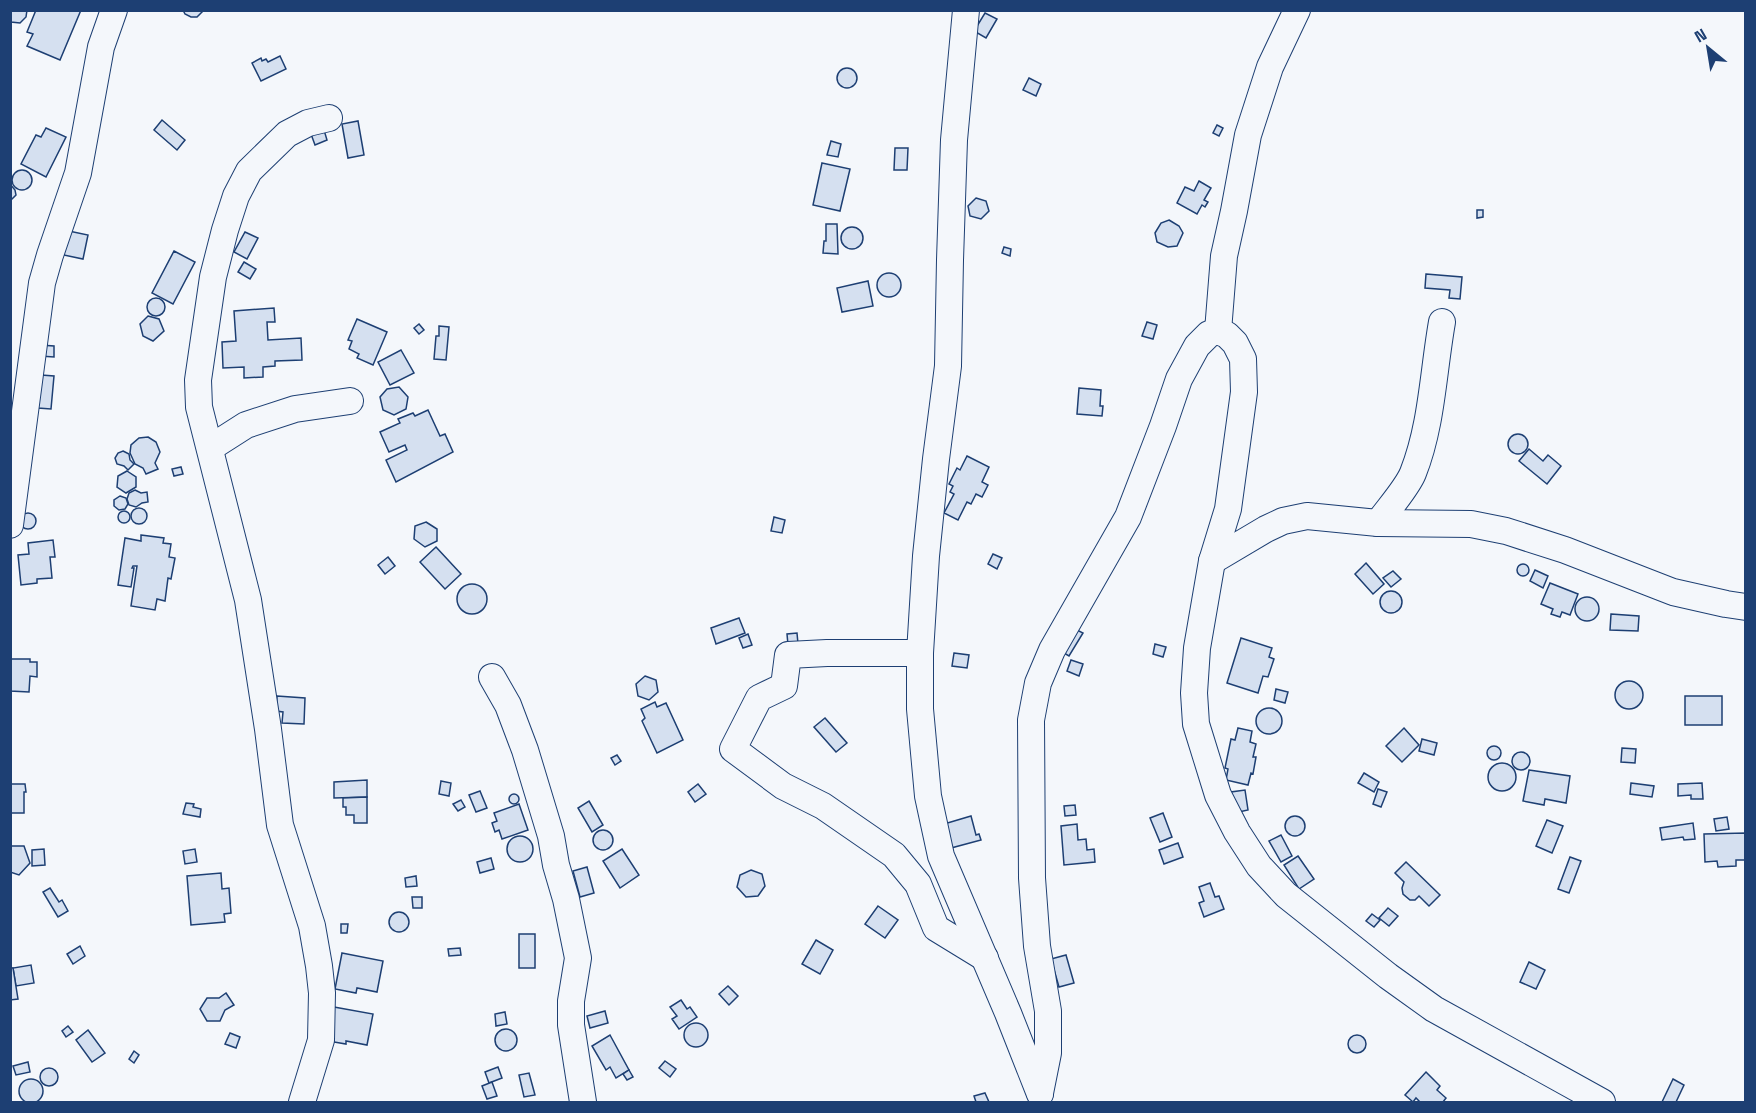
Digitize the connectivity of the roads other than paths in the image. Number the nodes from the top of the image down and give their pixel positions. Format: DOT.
graph roads {
  1 [pos="114,10"];
  2 [pos="966,10"];
  3 [pos="1297,10"];
  4 [pos="329,118"];
  5 [pos="1442,322"];
  6 [pos="1218,331"];
  7 [pos="350,401"];
  8 [pos="210,448"];
  9 [pos="1378,523"];
  10 [pos="10,525"];
  11 [pos="1212,561"];
  12 [pos="1746,607"];
  13 [pos="920,652"];
  14 [pos="492,677"];
  15 [pos="985,958"];
  16 [pos="1041,1098"];
  17 [pos="302,1102"];
  18 [pos="583,1102"];
  19 [pos="1602,1102"];
  1 -- 10 [label="street"];
  2 -- 13 [label="street"];
  3 -- 6 [label="street"];
  4 -- 8 [label="street"];
  5 -- 9 [label="street"];
  6 -- 11 [label="street"];
  6 -- 16 [label="street"];
  7 -- 8 [label="street"];
  8 -- 17 [label="street"];
  9 -- 11 [label="street"];
  9 -- 12 [label="street"];
  11 -- 19 [label="street"];
  13 -- 15 [label="street"];
  13 -- 15 [label="street"];
  14 -- 18 [label="street"];
  15 -- 16 [label="street"];
}
